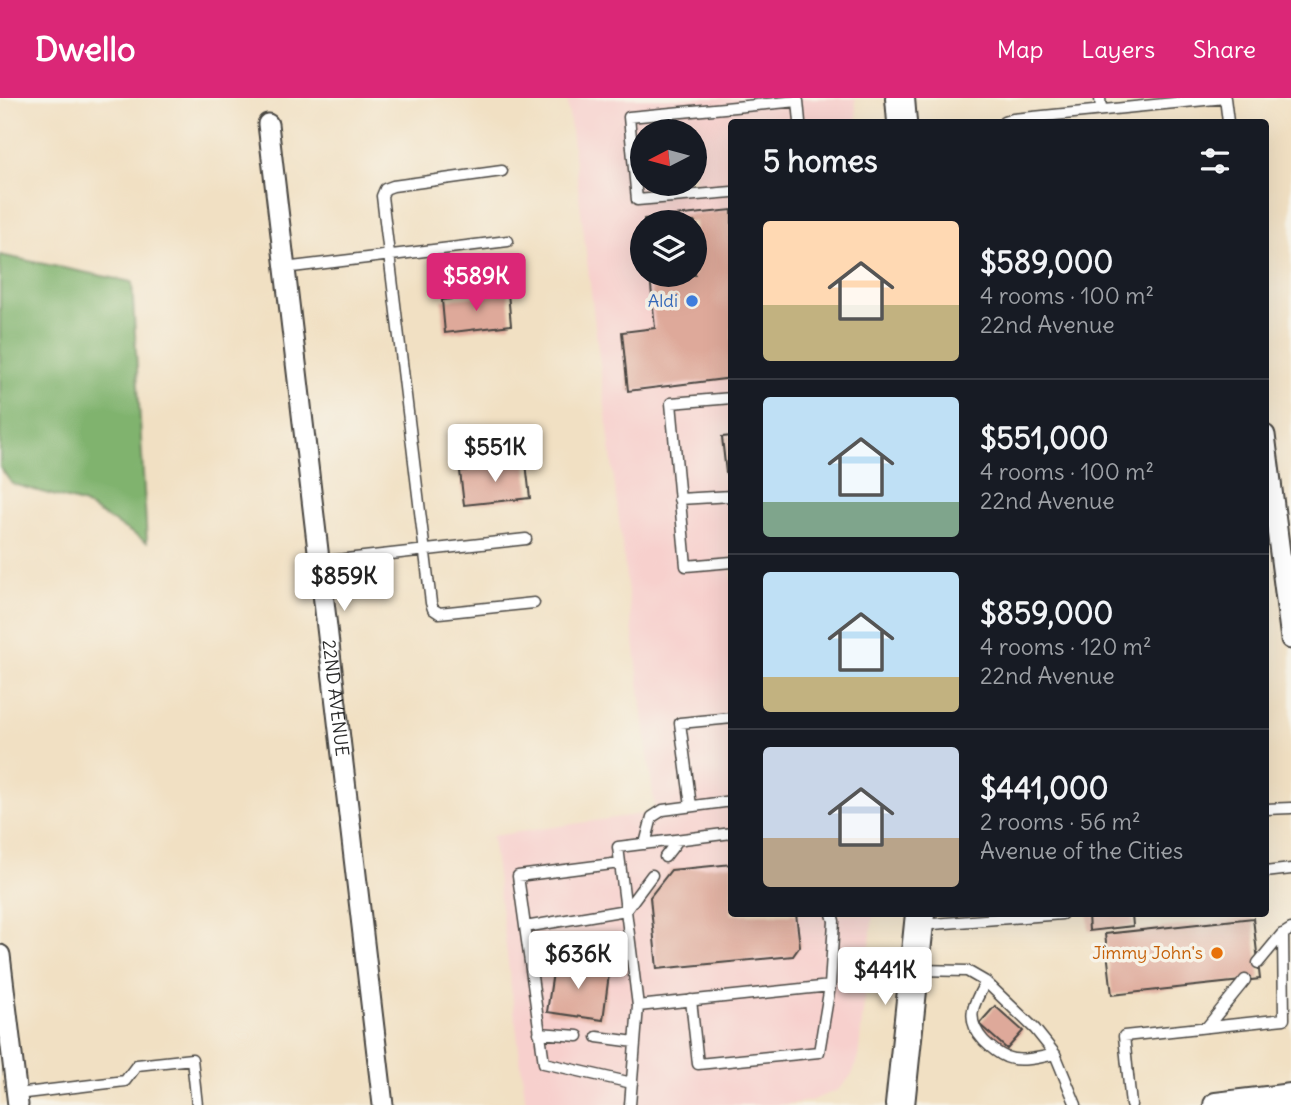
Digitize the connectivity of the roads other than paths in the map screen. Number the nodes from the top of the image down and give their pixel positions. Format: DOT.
graph roads {
  1 [pos="900,98"];
  2 [pos="1100,98"];
  3 [pos="1225,98"];
  4 [pos="1101,110"];
  5 [pos="800,119"];
  6 [pos="902,119"];
  7 [pos="1013,119"];
  8 [pos="1228,119"];
  9 [pos="268,124"];
  10 [pos="502,172"];
  11 [pos="728,192"];
  12 [pos="508,241"];
  13 [pos="390,255"];
  14 [pos="283,268"];
  15 [pos="728,398"];
  16 [pos="1269,494"];
  17 [pos="728,496"];
  18 [pos="679,499"];
  19 [pos="526,539"];
  20 [pos="425,550"];
  21 [pos="1273,553"];
  22 [pos="318,562"];
  23 [pos="728,562"];
  24 [pos="534,603"];
  25 [pos="1291,639"];
  26 [pos="728,718"];
  27 [pos="728,801"];
  28 [pos="691,806"];
  29 [pos="1291,807"];
  30 [pos="1269,809"];
  31 [pos="728,834"];
  32 [pos="678,840"];
  33 [pos="645,844"];
  34 [pos="665,857"];
  35 [pos="620,863"];
  36 [pos="1291,869"];
  37 [pos="1269,872"];
  38 [pos="652,875"];
  39 [pos="626,910"];
  40 [pos="833,917"];
  41 [pos="977,917"];
  42 [pos="920,919"];
  43 [pos="525,927"];
  44 [pos="1287,932"];
  45 [pos="0,954"];
  46 [pos="1258,963"];
  47 [pos="914,970"];
  48 [pos="1245,981"];
  49 [pos="986,982"];
  50 [pos="830,986"];
  51 [pos="691,1000"];
  52 [pos="638,1006"];
  53 [pos="1207,1027"];
  54 [pos="539,1033"];
  55 [pos="578,1036"];
  56 [pos="597,1037"];
  57 [pos="635,1042"];
  58 [pos="1055,1054"];
  59 [pos="632,1083"];
  60 [pos="1291,1096"];
  61 [pos="18,1099"];
  62 [pos="197,1105"];
  63 [pos="383,1105"];
  64 [pos="630,1105"];
  65 [pos="900,1105"];
  66 [pos="1076,1105"];
  67 [pos="1131,1105"];
  68 [pos="1216,1105"];
  1 -- 6 [label="main road"];
  2 -- 4 [label="lane"];
  3 -- 4 [label="lane"];
  3 -- 8 [label="lane"];
  4 -- 7 [label="lane"];
  5 -- 11 [label="lane"];
  9 -- 14 [label="street, 22ND AVENUE"];
  10 -- 13 [label="lane"];
  12 -- 13 [label="lane"];
  13 -- 14 [label="lane"];
  13 -- 20 [label="lane"];
  14 -- 22 [label="street, 22ND AVENUE"];
  15 -- 18 [label="lane"];
  16 -- 21 [label="street"];
  17 -- 18 [label="lane"];
  18 -- 23 [label="lane"];
  19 -- 20 [label="lane"];
  20 -- 22 [label="lane"];
  20 -- 24 [label="lane"];
  21 -- 25 [label="street"];
  22 -- 63 [label="street, 22ND AVENUE"];
  26 -- 28 [label="lane"];
  27 -- 28 [label="lane"];
  28 -- 33 [label="lane"];
  29 -- 30 [label="lane"];
  31 -- 32 [label="lane"];
  32 -- 33 [label="lane"];
  32 -- 34 [label="lane"];
  33 -- 35 [label="lane"];
  35 -- 39 [label="lane"];
  35 -- 43 [label="lane"];
  36 -- 37 [label="lane"];
  38 -- 39 [label="lane"];
  39 -- 43 [label="lane"];
  39 -- 52 [label="lane"];
  40 -- 50 [label="lane"];
  41 -- 42 [label="lane"];
  42 -- 47 [label="main road"];
  43 -- 54 [label="lane"];
  44 -- 46 [label="lane"];
  44 -- 53 [label="lane"];
  45 -- 61 [label="street"];
  47 -- 49 [label="lane"];
  47 -- 65 [label="main road"];
  48 -- 53 [label="lane"];
  49 -- 58 [label="lane"];
  49 -- 58 [label="lane"];
  50 -- 51 [label="lane"];
  50 -- 51 [label="lane"];
  51 -- 52 [label="lane"];
  52 -- 57 [label="lane"];
  53 -- 67 [label="lane"];
  54 -- 55 [label="lane"];
  54 -- 59 [label="lane"];
  56 -- 57 [label="lane"];
  57 -- 59 [label="lane"];
  58 -- 66 [label="lane"];
  59 -- 64 [label="lane"];
  60 -- 68 [label="street"];
  61 -- 62 [label="lane"];
}
